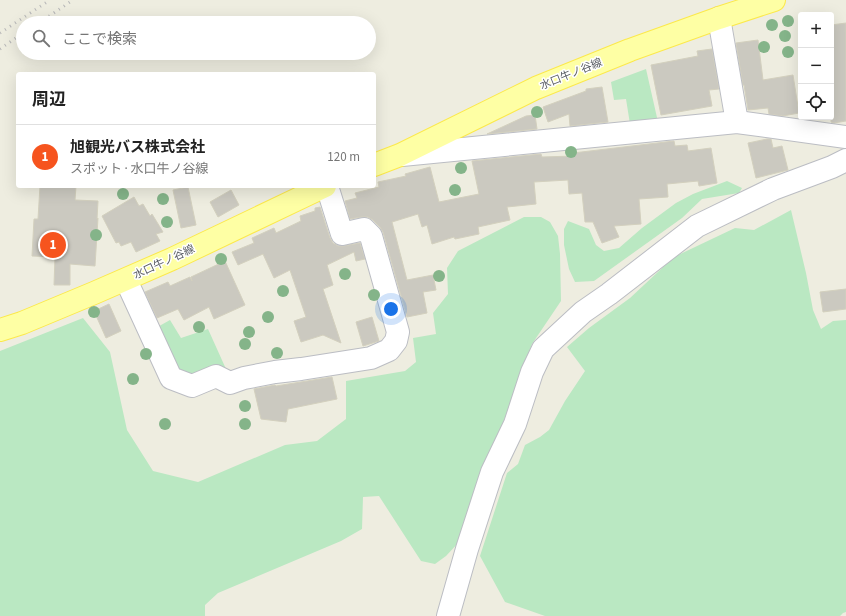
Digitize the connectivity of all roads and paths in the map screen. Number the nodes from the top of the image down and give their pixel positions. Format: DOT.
graph roads {
  1 [pos="774,0"];
  2 [pos="719,18"];
  3 [pos="737,122"];
  4 [pos="846,137"];
  5 [pos="400,155"];
  6 [pos="846,160"];
  7 [pos="376,164"];
  8 [pos="322,188"];
  9 [pos="327,188"];
  10 [pos="126,280"];
  11 [pos="0,330"];
  12 [pos="448,616"];
  1 -- 2 [label="main road, 水口牛ノ谷線"];
  2 -- 3 [label="street"];
  2 -- 5 [label="main road, 水口牛ノ谷線"];
  3 -- 4 [label="street"];
  3 -- 5 [label="street"];
  5 -- 7 [label="main road, 水口牛ノ谷線"];
  6 -- 12 [label="street"];
  8 -- 10 [label="main road, 水口牛ノ谷線"];
  9 -- 10 [label="street"];
  10 -- 11 [label="main road, 水口牛ノ谷線"];
}
